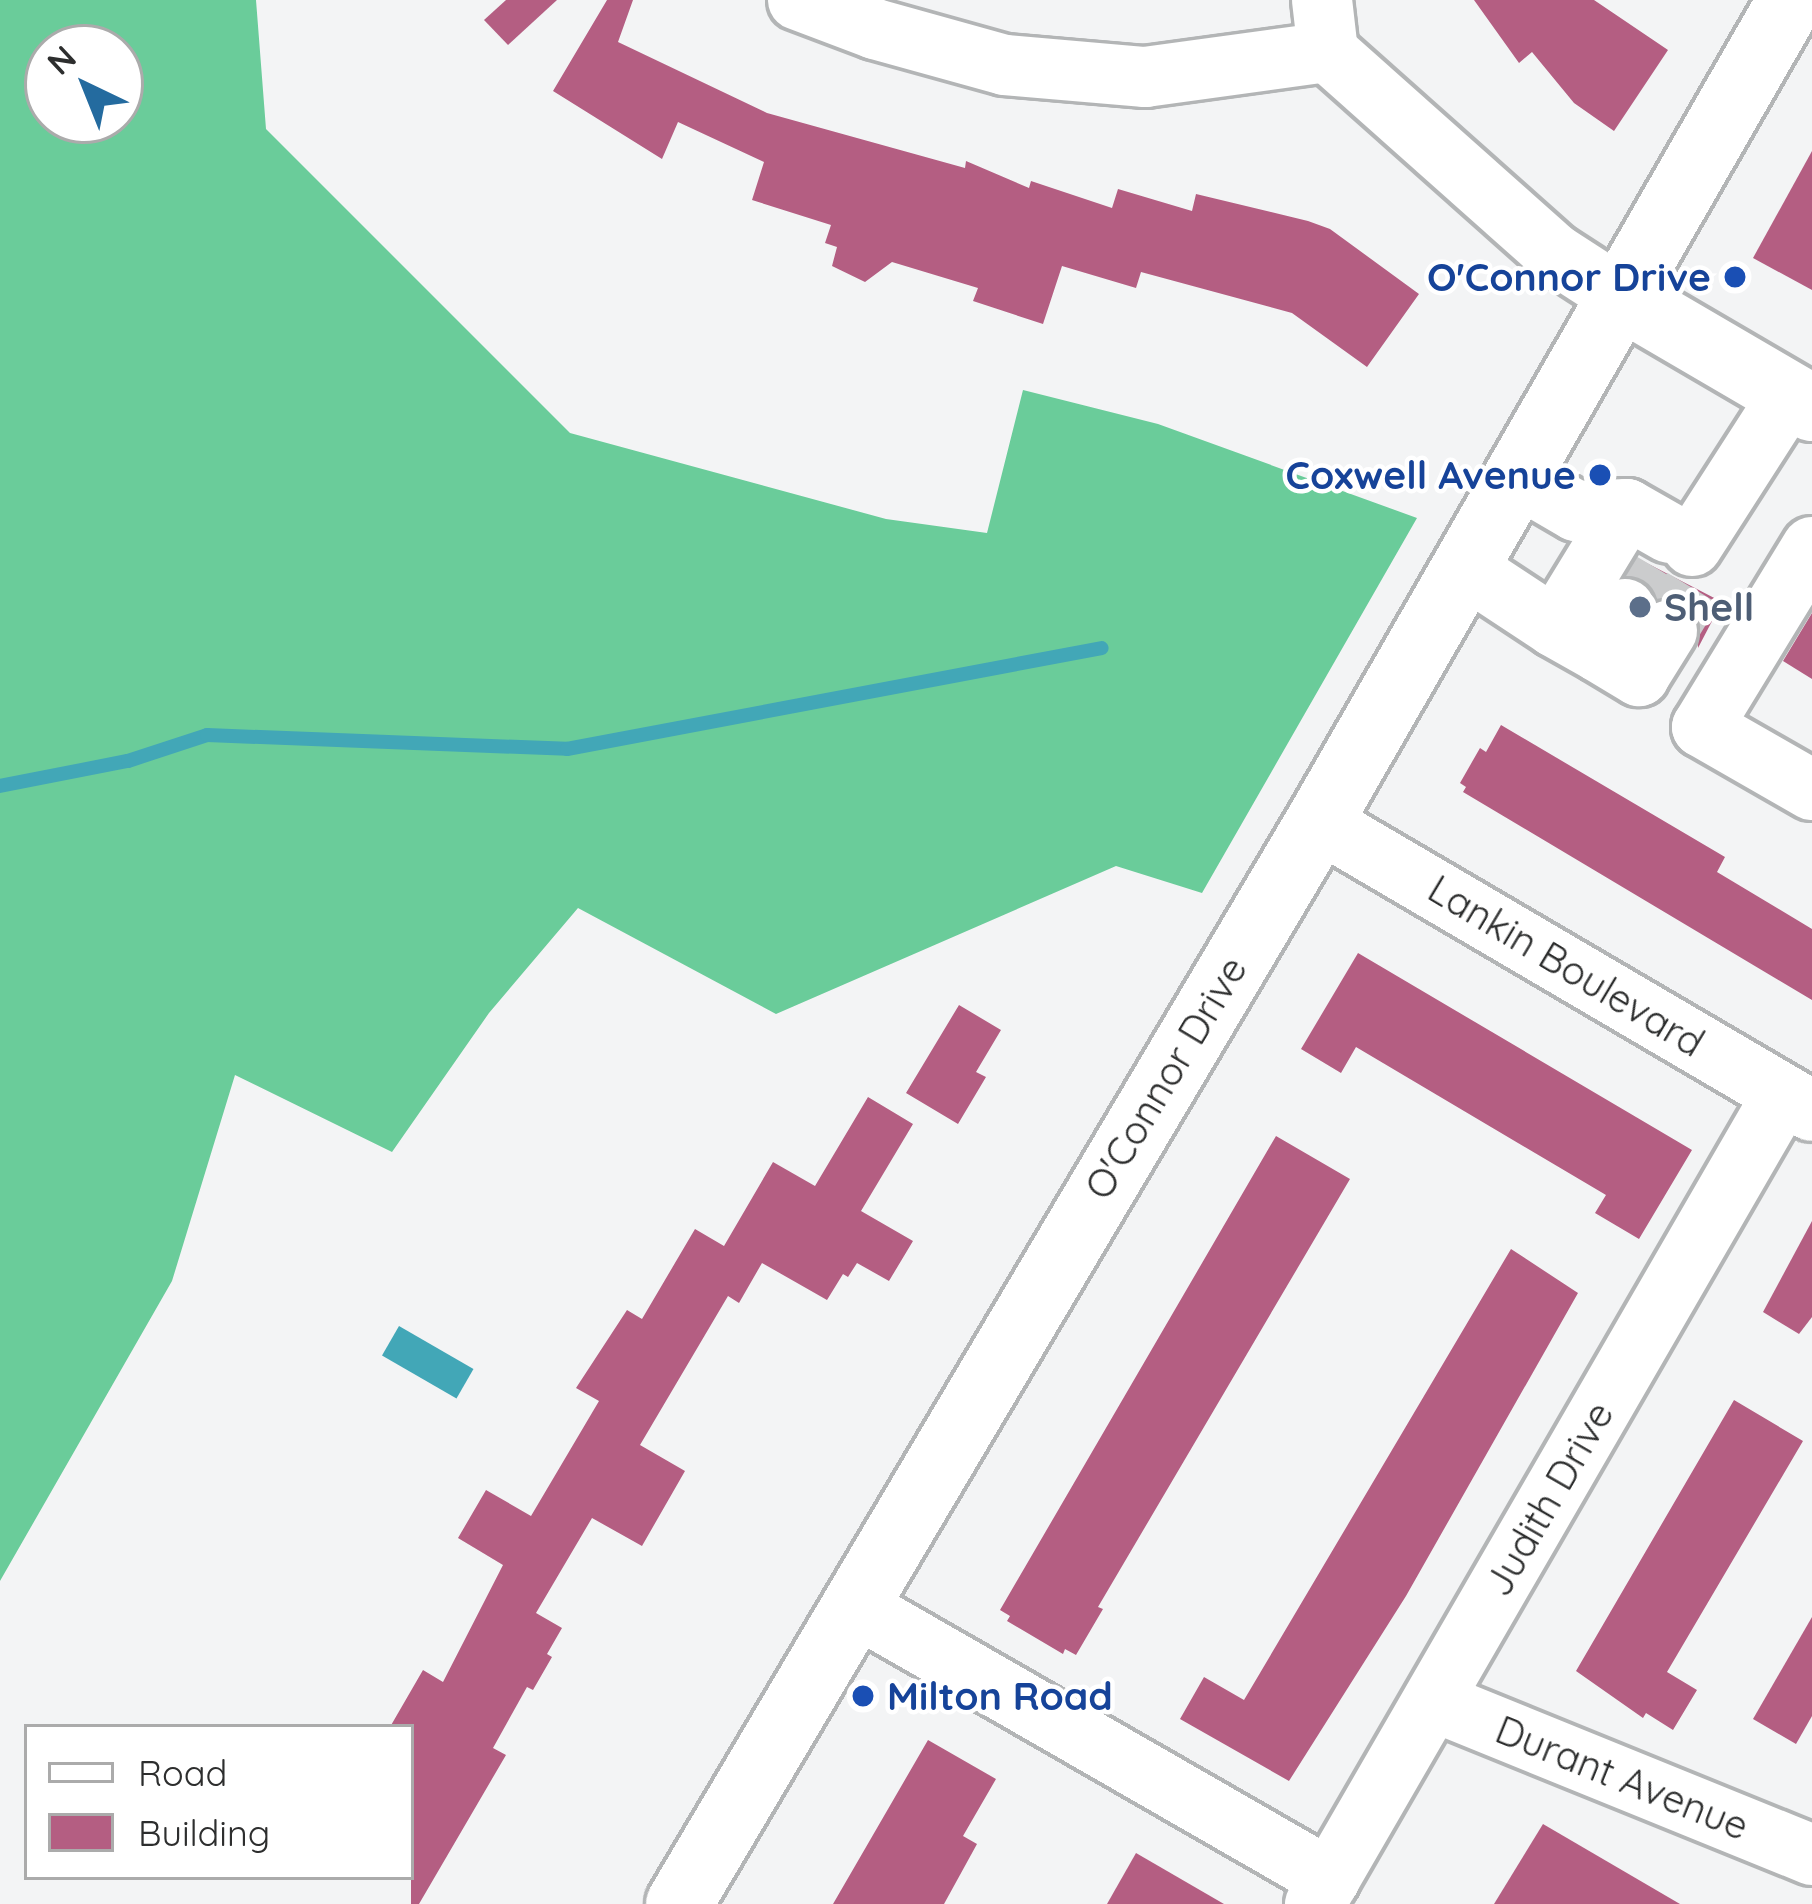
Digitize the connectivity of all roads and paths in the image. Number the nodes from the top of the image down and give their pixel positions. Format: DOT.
graph roads {
  1 [pos="798,0"];
  2 [pos="1792,0"];
  3 [pos="1812,10"];
  4 [pos="1325,26"];
  5 [pos="1620,296"];
  6 [pos="1801,402"];
  7 [pos="1516,476"];
  8 [pos="1812,547"];
  9 [pos="1464,567"];
  10 [pos="1642,584"];
  11 [pos="1812,790"];
  12 [pos="1319,822"];
  13 [pos="1797,1103"];
  14 [pos="853,1605"];
  15 [pos="1432,1701"];
  16 [pos="1812,1855"];
  17 [pos="1322,1891"];
  18 [pos="679,1904"];
  1 -- 4 [label="street"];
  2 -- 3 [label="street"];
  2 -- 5 [label="main road, O'Connor Drive"];
  4 -- 5 [label="street"];
  5 -- 6 [label="main road"];
  5 -- 7 [label="main road, O'Connor Drive"];
  6 -- 10 [label="street"];
  7 -- 9 [label="main road, O'Connor Drive"];
  7 -- 10 [label="street"];
  8 -- 11 [label="street"];
  9 -- 10 [label="street"];
  9 -- 12 [label="main road, O'Connor Drive"];
  12 -- 13 [label="street, Lankin Boulevard"];
  12 -- 14 [label="main road, O'Connor Drive"];
  13 -- 15 [label="street, Judith Drive"];
  14 -- 17 [label="street"];
  14 -- 18 [label="main road, O'Connor Drive"];
  15 -- 16 [label="street, Durant Avenue"];
  15 -- 17 [label="street, Judith Drive"];
}
